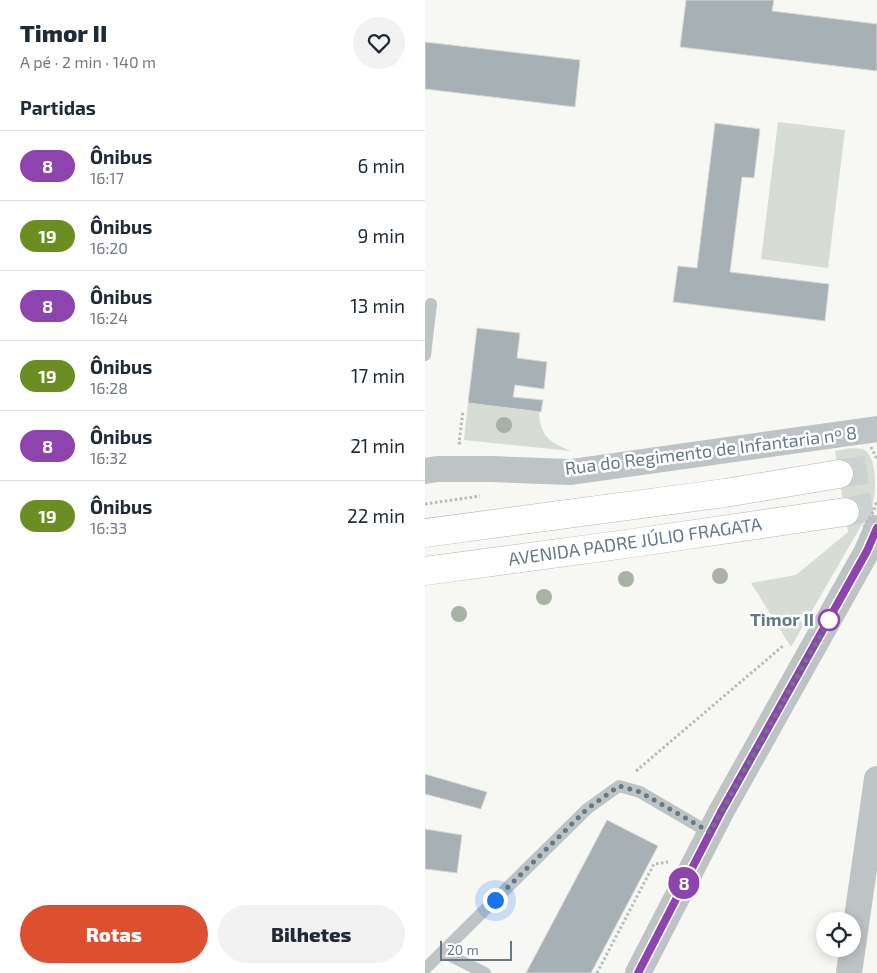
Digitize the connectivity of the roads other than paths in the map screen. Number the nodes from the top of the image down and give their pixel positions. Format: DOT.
graph roads {
  1 [pos="431,304"];
  2 [pos="425,355"];
  3 [pos="874,438"];
  4 [pos="425,471"];
  5 [pos="839,474"];
  6 [pos="862,522"];
  7 [pos="425,533"];
  8 [pos="425,571"];
  9 [pos="877,779"];
  10 [pos="710,832"];
  11 [pos="443,952"];
  12 [pos="425,969"];
  13 [pos="485,973"];
  14 [pos="638,973"];
  15 [pos="849,973"];
  1 -- 2 [label="lane"];
  3 -- 4 [label="street, Rua do Regimento de Infantaria nº 8"];
  5 -- 7 [label="highway, AVENIDA PADRE JÚLIO FRAGATA"];
  6 -- 8 [label="highway, AVENIDA PADRE JÚLIO FRAGATA"];
  6 -- 10 [label="street"];
  9 -- 15 [label="street"];
  10 -- 11 [label="lane"];
  10 -- 14 [label="street"];
  11 -- 12 [label="lane"];
  11 -- 13 [label="lane"];
}
